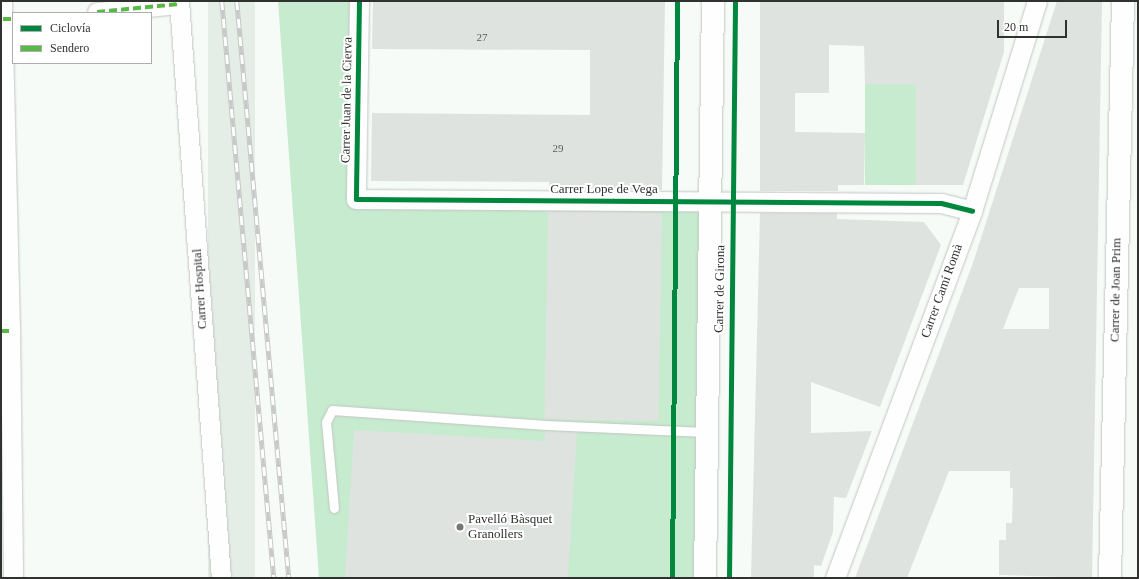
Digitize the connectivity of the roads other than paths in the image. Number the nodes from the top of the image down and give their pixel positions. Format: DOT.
graph roads {
  1 [pos="359,1"];
  2 [pos="712,1"];
  3 [pos="1037,1"];
  4 [pos="1122,1"];
  5 [pos="179,2"];
  6 [pos="97,12"];
  7 [pos="5,15"];
  8 [pos="356,199"];
  9 [pos="709,201"];
  10 [pos="972,211"];
  11 [pos="6,331"];
  12 [pos="706,432"];
  13 [pos="334,508"];
  14 [pos="13,578"];
  15 [pos="221,578"];
  16 [pos="705,578"];
  17 [pos="835,578"];
  18 [pos="1110,578"];
  1 -- 8 [label="street, Carrer Juan de la Cierva"];
  2 -- 9 [label="street, Carrer de Girona"];
  3 -- 10 [label="street, Carrer Camí Romà"];
  4 -- 18 [label="street, Carrer de Joan Prim"];
  5 -- 6 [label="street"];
  5 -- 15 [label="street, Carrer Hospital"];
  7 -- 11 [label="street"];
  8 -- 9 [label="street, Carrer Lope de Vega"];
  9 -- 10 [label="street, Carrer Lope de Vega"];
  9 -- 12 [label="street, Carrer de Girona"];
  10 -- 17 [label="street, Carrer Camí Romà"];
  11 -- 14 [label="street"];
  12 -- 13 [label="lane"];
  12 -- 16 [label="street, Carrer de Girona"];
}
